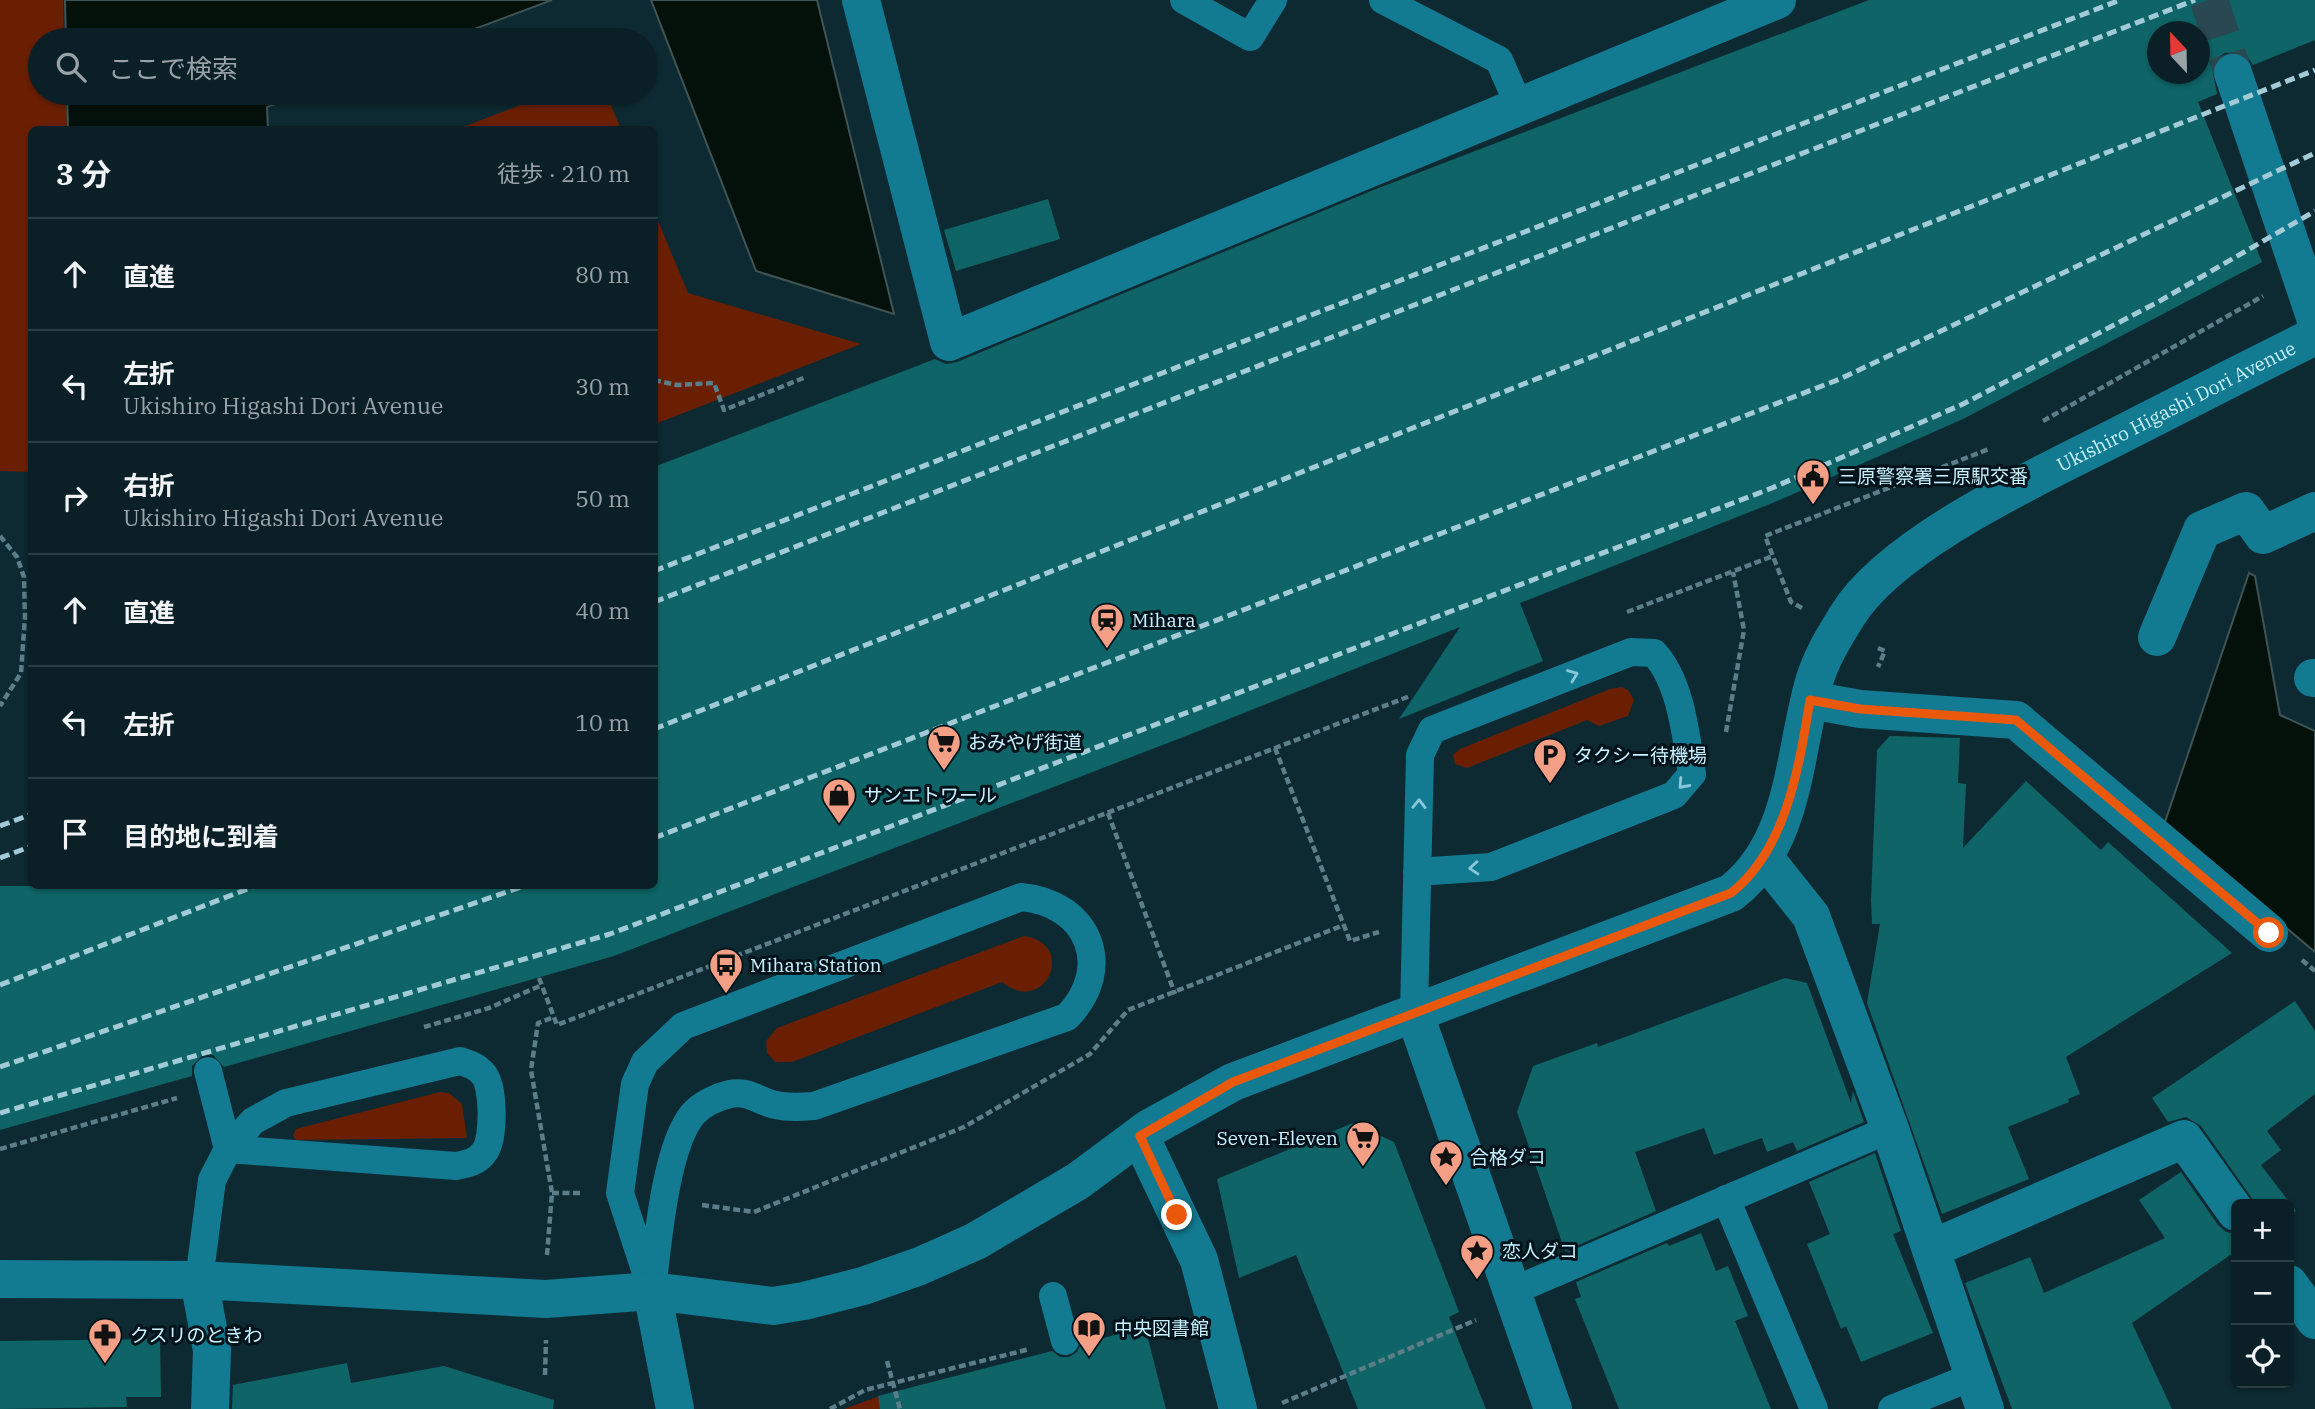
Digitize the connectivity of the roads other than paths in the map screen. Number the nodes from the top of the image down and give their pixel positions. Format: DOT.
graph roads {
  1 [pos="861,0"];
  2 [pos="1184,0"];
  3 [pos="1273,0"];
  4 [pos="1382,0"];
  5 [pos="1777,0"];
  6 [pos="2232,73"];
  7 [pos="1519,107"];
  8 [pos="2315,317"];
  9 [pos="2315,336"];
  10 [pos="2315,511"];
  11 [pos="2157,637"];
  12 [pos="1810,700"];
  13 [pos="1764,857"];
  14 [pos="1417,872"];
  15 [pos="2269,933"];
  16 [pos="1414,1013"];
  17 [pos="208,1071"];
  18 [pos="1890,1129"];
  19 [pos="1140,1136"];
  20 [pos="228,1149"];
  21 [pos="1726,1199"];
  22 [pos="2231,1205"];
  23 [pos="1931,1250"];
  24 [pos="0,1279"];
  25 [pos="200,1280"];
  26 [pos="652,1291"];
  27 [pos="1513,1291"];
  28 [pos="2294,1291"];
  29 [pos="1053,1296"];
  30 [pos="2315,1321"];
  31 [pos="1065,1341"];
  32 [pos="1980,1392"];
  33 [pos="210,1409"];
  34 [pos="675,1409"];
  35 [pos="1238,1409"];
  36 [pos="1553,1409"];
  37 [pos="1814,1409"];
  38 [pos="1892,1409"];
  1 -- 7 [label="street"];
  2 -- 3 [label="lane"];
  4 -- 7 [label="lane"];
  5 -- 7 [label="street"];
  6 -- 8 [label="street"];
  9 -- 12 [label="street, Ukishiro Higashi Dori Avenue"];
  10 -- 11 [label="street"];
  12 -- 13 [label="street, Ukishiro Higashi Dori Avenue"];
  12 -- 15 [label="street"];
  13 -- 16 [label="street, Ukishiro Higashi Dori Avenue"];
  13 -- 18 [label="street"];
  14 -- 14 [label="lane, one-way"];
  14 -- 16 [label="lane"];
  16 -- 19 [label="street, Ukishiro Higashi Dori Avenue"];
  16 -- 27 [label="street"];
  17 -- 20 [label="lane"];
  18 -- 21 [label="lane"];
  18 -- 23 [label="street"];
  19 -- 26 [label="street, Ukishiro Higashi Dori Avenue"];
  19 -- 35 [label="street"];
  20 -- 20 [label="lane"];
  20 -- 25 [label="lane"];
  21 -- 27 [label="lane"];
  21 -- 37 [label="lane"];
  22 -- 23 [label="street"];
  23 -- 32 [label="street"];
  24 -- 25 [label="street, Ukishiro Higashi Dori Avenue"];
  25 -- 26 [label="street, Ukishiro Higashi Dori Avenue"];
  25 -- 33 [label="street"];
  26 -- 26 [label="lane"];
  26 -- 34 [label="street"];
  27 -- 36 [label="street"];
  28 -- 30 [label="street"];
  29 -- 31 [label="lane"];
  32 -- 38 [label="lane"];
}
